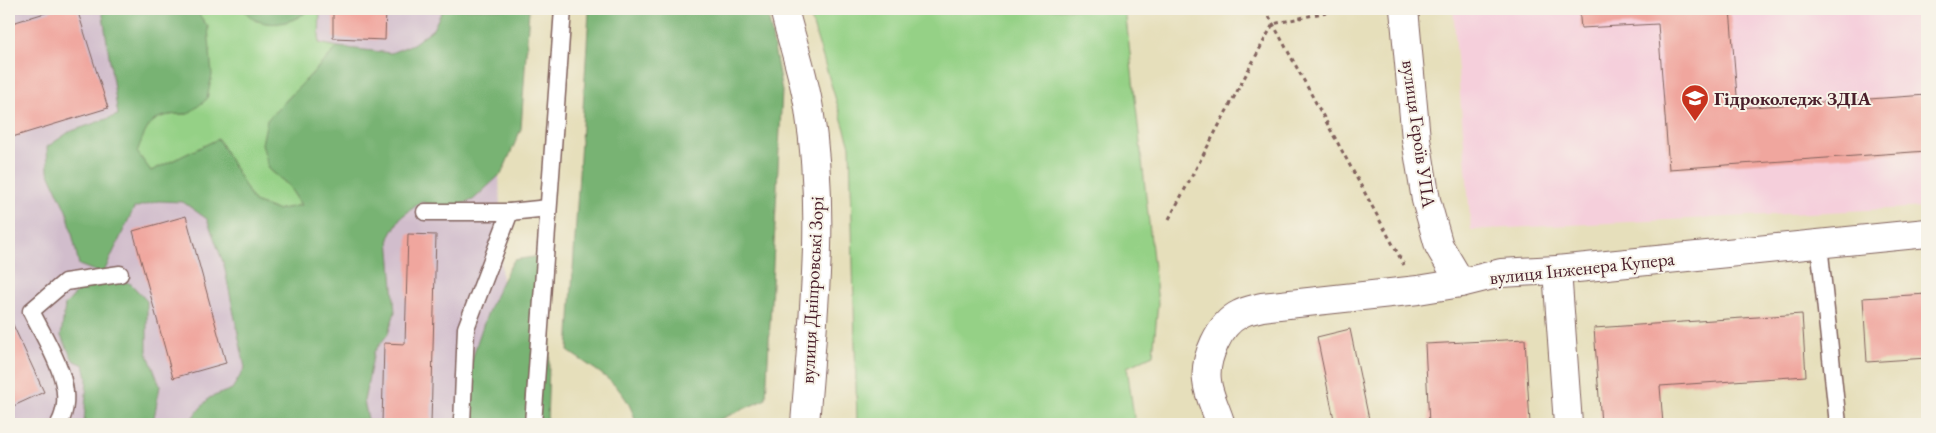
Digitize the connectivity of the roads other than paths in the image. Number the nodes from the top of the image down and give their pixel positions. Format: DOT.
graph roads {
  1 [pos="562,9"];
  2 [pos="784,9"];
  3 [pos="1404,9"];
  4 [pos="548,208"];
  5 [pos="424,212"];
  6 [pos="510,212"];
  7 [pos="1927,233"];
  8 [pos="1819,244"];
  9 [pos="1557,270"];
  10 [pos="120,274"];
  11 [pos="1462,283"];
  12 [pos="1220,422"];
  13 [pos="59,424"];
  14 [pos="462,424"];
  15 [pos="533,424"];
  16 [pos="805,424"];
  17 [pos="1568,424"];
  18 [pos="1838,424"];
  1 -- 4 [label="lane"];
  2 -- 16 [label="street, вулиця Дніпровські Зорі"];
  3 -- 11 [label="street, вулиця Героїв УПА"];
  4 -- 6 [label="lane"];
  4 -- 15 [label="lane"];
  5 -- 6 [label="lane"];
  6 -- 14 [label="lane"];
  7 -- 8 [label="street, вулиця Інженера Купера"];
  8 -- 9 [label="street, вулиця Інженера Купера"];
  8 -- 18 [label="lane"];
  9 -- 11 [label="street, вулиця Інженера Купера"];
  9 -- 17 [label="street"];
  10 -- 13 [label="lane"];
  11 -- 12 [label="street, вулиця Інженера Купера"];
}
